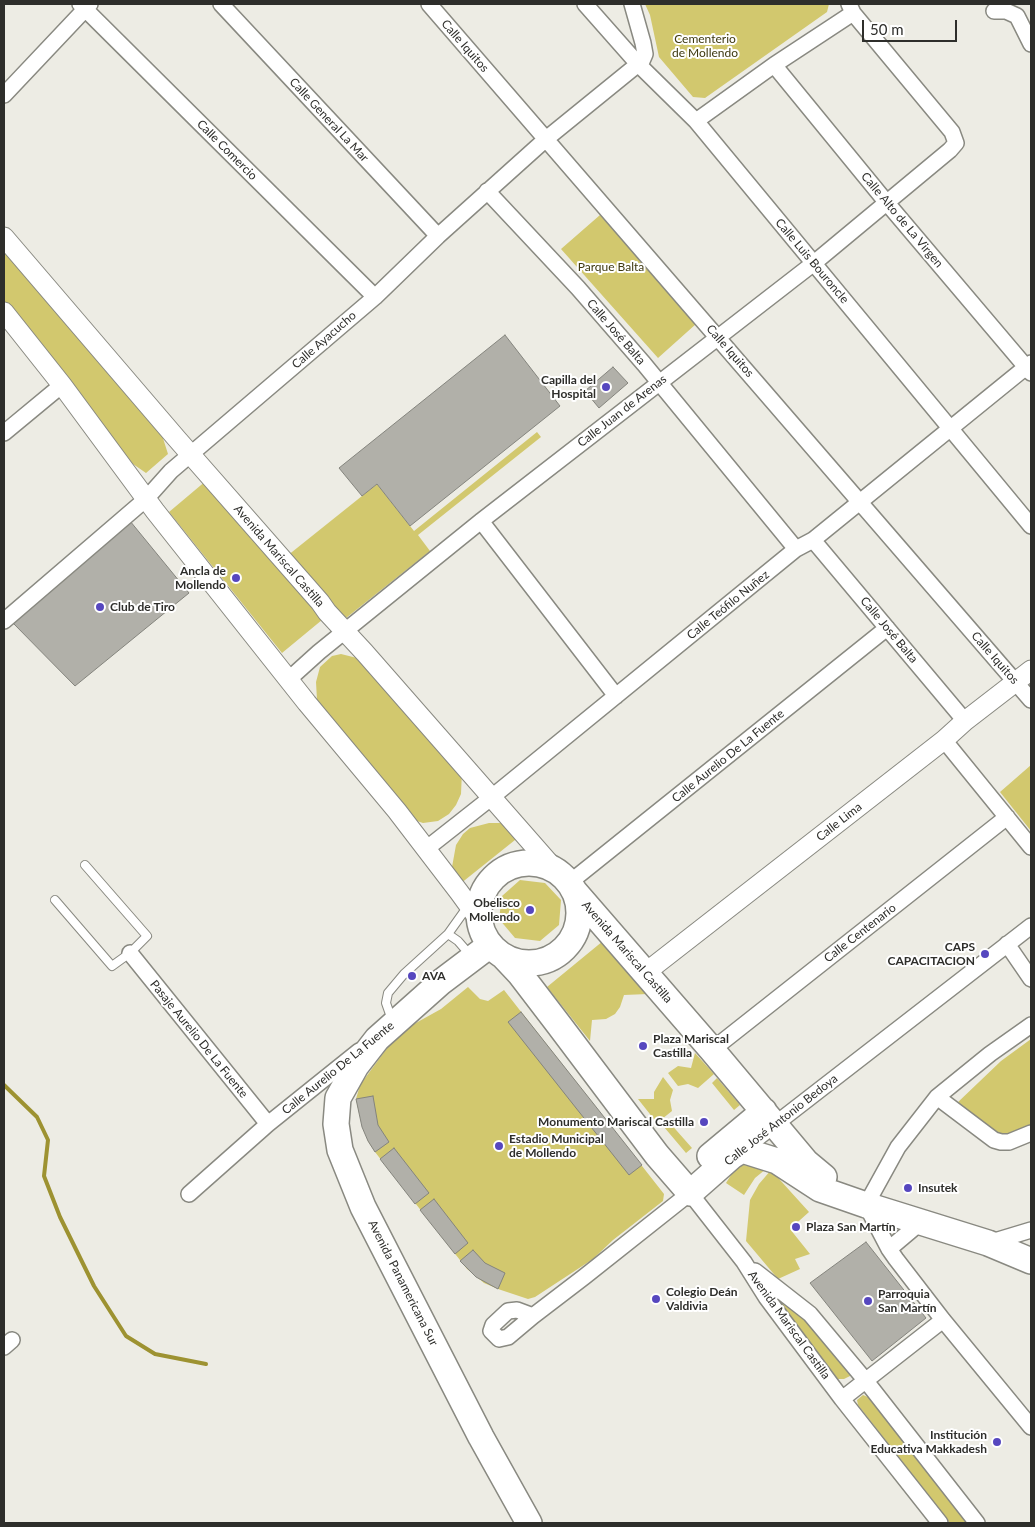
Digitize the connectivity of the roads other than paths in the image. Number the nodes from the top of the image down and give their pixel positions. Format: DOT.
graph roads {
  1 [pos="221,4"];
  2 [pos="428,4"];
  3 [pos="585,4"];
  4 [pos="632,4"];
  5 [pos="85,5"];
  6 [pos="851,8"];
  7 [pos="994,11"];
  8 [pos="1031,44"];
  9 [pos="638,64"];
  10 [pos="774,65"];
  11 [pos="4,95"];
  12 [pos="696,121"];
  13 [pos="546,139"];
  14 [pos="487,191"];
  15 [pos="887,203"];
  16 [pos="438,236"];
  17 [pos="4,237"];
  18 [pos="814,263"];
  19 [pos="375,297"];
  20 [pos="4,312"];
  21 [pos="718,336"];
  22 [pos="1030,368"];
  23 [pos="658,383"];
  24 [pos="62,385"];
  25 [pos="951,429"];
  26 [pos="4,433"];
  27 [pos="191,455"];
  28 [pos="146,499"];
  29 [pos="861,502"];
  30 [pos="481,521"];
  31 [pos="1031,526"];
  32 [pos="813,540"];
  33 [pos="796,549"];
  34 [pos="6,618"];
  35 [pos="887,628"];
  36 [pos="345,632"];
  37 [pos="1031,670"];
  38 [pos="288,680"];
  39 [pos="1016,682"];
  40 [pos="616,696"];
  41 [pos="1031,700"];
  42 [pos="965,721"];
  43 [pos="944,740"];
  44 [pos="492,798"];
  45 [pos="1007,816"];
  46 [pos="1031,847"];
  47 [pos="426,849"];
  48 [pos="85,865"];
  49 [pos="567,882"];
  50 [pos="55,900"];
  51 [pos="474,914"];
  52 [pos="1031,926"];
  53 [pos="448,934"];
  54 [pos="1007,944"];
  55 [pos="130,953"];
  56 [pos="489,953"];
  57 [pos="645,973"];
  58 [pos="1031,979"];
  59 [pos="1031,1025"];
  60 [pos="385,1031"];
  61 [pos="712,1050"];
  62 [pos="936,1097"];
  63 [pos="769,1118"];
  64 [pos="268,1124"];
  65 [pos="1031,1133"];
  66 [pos="742,1150"];
  67 [pos="685,1187"];
  68 [pos="189,1194"];
  69 [pos="866,1205"];
  70 [pos="921,1222"];
  71 [pos="1031,1230"];
  72 [pos="988,1243"];
  73 [pos="889,1249"];
  74 [pos="1031,1261"];
  75 [pos="744,1262"];
  76 [pos="533,1316"];
  77 [pos="944,1320"];
  78 [pos="866,1381"];
  79 [pos="842,1399"];
  80 [pos="1031,1428"];
  81 [pos="529,1523"];
  82 [pos="940,1523"];
  83 [pos="977,1523"];
  1 -- 16 [label="street, Calle General La Mar"];
  2 -- 13 [label="street, Calle Iquitos"];
  3 -- 9 [label="street, Calle Luis Bouroncle"];
  4 -- 9 [label="street"];
  5 -- 11 [label="street"];
  5 -- 19 [label="street, Calle Comercio"];
  6 -- 10 [label="street"];
  6 -- 15 [label="street, Calle Juan de Arenas"];
  7 -- 8 [label="street"];
  9 -- 12 [label="street, Calle Luis Bouroncle"];
  9 -- 13 [label="street, Calle Ayacucho"];
  10 -- 12 [label="street"];
  10 -- 15 [label="street, Calle Alto de La Virgen"];
  12 -- 18 [label="street, Calle Luis Bouroncle"];
  13 -- 14 [label="street, Calle Ayacucho"];
  13 -- 21 [label="street, Calle Iquitos"];
  14 -- 16 [label="street, Calle Ayacucho"];
  14 -- 23 [label="street, Calle José Balta"];
  15 -- 18 [label="street, Calle Juan de Arenas"];
  15 -- 22 [label="street, Calle Alto de La Virgen"];
  16 -- 19 [label="street, Calle Ayacucho"];
  17 -- 27 [label="street, Avenida Mariscal Castilla"];
  18 -- 21 [label="street, Calle Juan de Arenas"];
  18 -- 25 [label="street, Calle Luis Bouroncle"];
  19 -- 27 [label="street, Calle Ayacucho"];
  20 -- 24 [label="street"];
  21 -- 23 [label="street, Calle Juan de Arenas"];
  21 -- 29 [label="street, Calle Iquitos"];
  22 -- 25 [label="street, Calle Teófilo Nuñez"];
  23 -- 30 [label="street, Calle Juan de Arenas"];
  23 -- 33 [label="street, Calle José Balta"];
  24 -- 26 [label="street"];
  24 -- 28 [label="street"];
  25 -- 29 [label="street, Calle Teófilo Nuñez"];
  25 -- 31 [label="street, Calle Luis Bouroncle"];
  27 -- 28 [label="street, Calle Ayacucho"];
  27 -- 36 [label="street, Avenida Mariscal Castilla"];
  28 -- 34 [label="street, Calle Ayacucho"];
  28 -- 38 [label="street"];
  29 -- 32 [label="street, Calle Teófilo Nuñez"];
  29 -- 39 [label="street, Calle Iquitos"];
  30 -- 36 [label="street, Calle Juan de Arenas"];
  30 -- 40 [label="street"];
  32 -- 33 [label="street, Calle Teófilo Nuñez"];
  32 -- 35 [label="street, Calle José Balta"];
  33 -- 40 [label="street, Calle Teófilo Nuñez"];
  35 -- 42 [label="street, Calle José Balta"];
  35 -- 49 [label="street, Calle Aurelio De La Fuente"];
  36 -- 38 [label="street, Calle Juan de Arenas"];
  36 -- 44 [label="street, Avenida Mariscal Castilla"];
  37 -- 39 [label="street, Calle Lima"];
  38 -- 47 [label="street"];
  39 -- 41 [label="street, Calle Iquitos"];
  39 -- 42 [label="street, Calle Lima"];
  40 -- 44 [label="street, Calle Teófilo Nuñez"];
  42 -- 43 [label="street, Calle Lima"];
  43 -- 45 [label="street"];
  43 -- 57 [label="street, Calle Lima"];
  44 -- 47 [label="street, Calle Teófilo Nuñez"];
  44 -- 49 [label="street, Avenida Mariscal Castilla"];
  45 -- 46 [label="street"];
  45 -- 61 [label="street, Calle Centenario"];
  47 -- 51 [label="street"];
  48 -- 55 [label="lane"];
  49 -- 51 [label="main road"];
  49 -- 56 [label="main road"];
  49 -- 57 [label="main road, Avenida Mariscal Castilla"];
  50 -- 55 [label="lane"];
  51 -- 53 [label="lane"];
  51 -- 56 [label="main road"];
  52 -- 54 [label="street, Calle José Antonio Bedoya"];
  53 -- 56 [label="lane"];
  53 -- 60 [label="lane"];
  54 -- 58 [label="street"];
  54 -- 63 [label="street, Calle José Antonio Bedoya"];
  55 -- 64 [label="street, Pasaje Aurelio De La Fuente"];
  56 -- 60 [label="main road, Calle Aurelio De La Fuente"];
  56 -- 67 [label="main road"];
  57 -- 61 [label="main road, Avenida Mariscal Castilla"];
  59 -- 62 [label="street"];
  60 -- 64 [label="street, Calle Aurelio De La Fuente"];
  60 -- 81 [label="main road, Avenida Panamericana Sur"];
  61 -- 63 [label="main road, Avenida Mariscal Castilla"];
  62 -- 65 [label="street"];
  62 -- 69 [label="street"];
  63 -- 66 [label="street, Calle José Antonio Bedoya"];
  63 -- 67 [label="main road"];
  63 -- 69 [label="main road, Avenida Mariscal Castilla"];
  64 -- 68 [label="street, Calle Aurelio De La Fuente"];
  66 -- 67 [label="main road, Calle José Antonio Bedoya"];
  66 -- 69 [label="main road"];
  67 -- 75 [label="street"];
  67 -- 76 [label="street, Calle José Antonio Bedoya"];
  69 -- 70 [label="main road"];
  69 -- 73 [label="street"];
  70 -- 72 [label="main road"];
  70 -- 73 [label="street"];
  71 -- 72 [label="street"];
  72 -- 74 [label="main road"];
  73 -- 77 [label="street"];
  75 -- 78 [label="street, Avenida Mariscal Castilla"];
  75 -- 79 [label="street, Avenida Mariscal Castilla"];
  77 -- 78 [label="street"];
  77 -- 80 [label="street"];
  78 -- 79 [label="street"];
  78 -- 83 [label="street, Avenida Mariscal Castilla"];
  79 -- 82 [label="street, Avenida Mariscal Castilla"];
}
